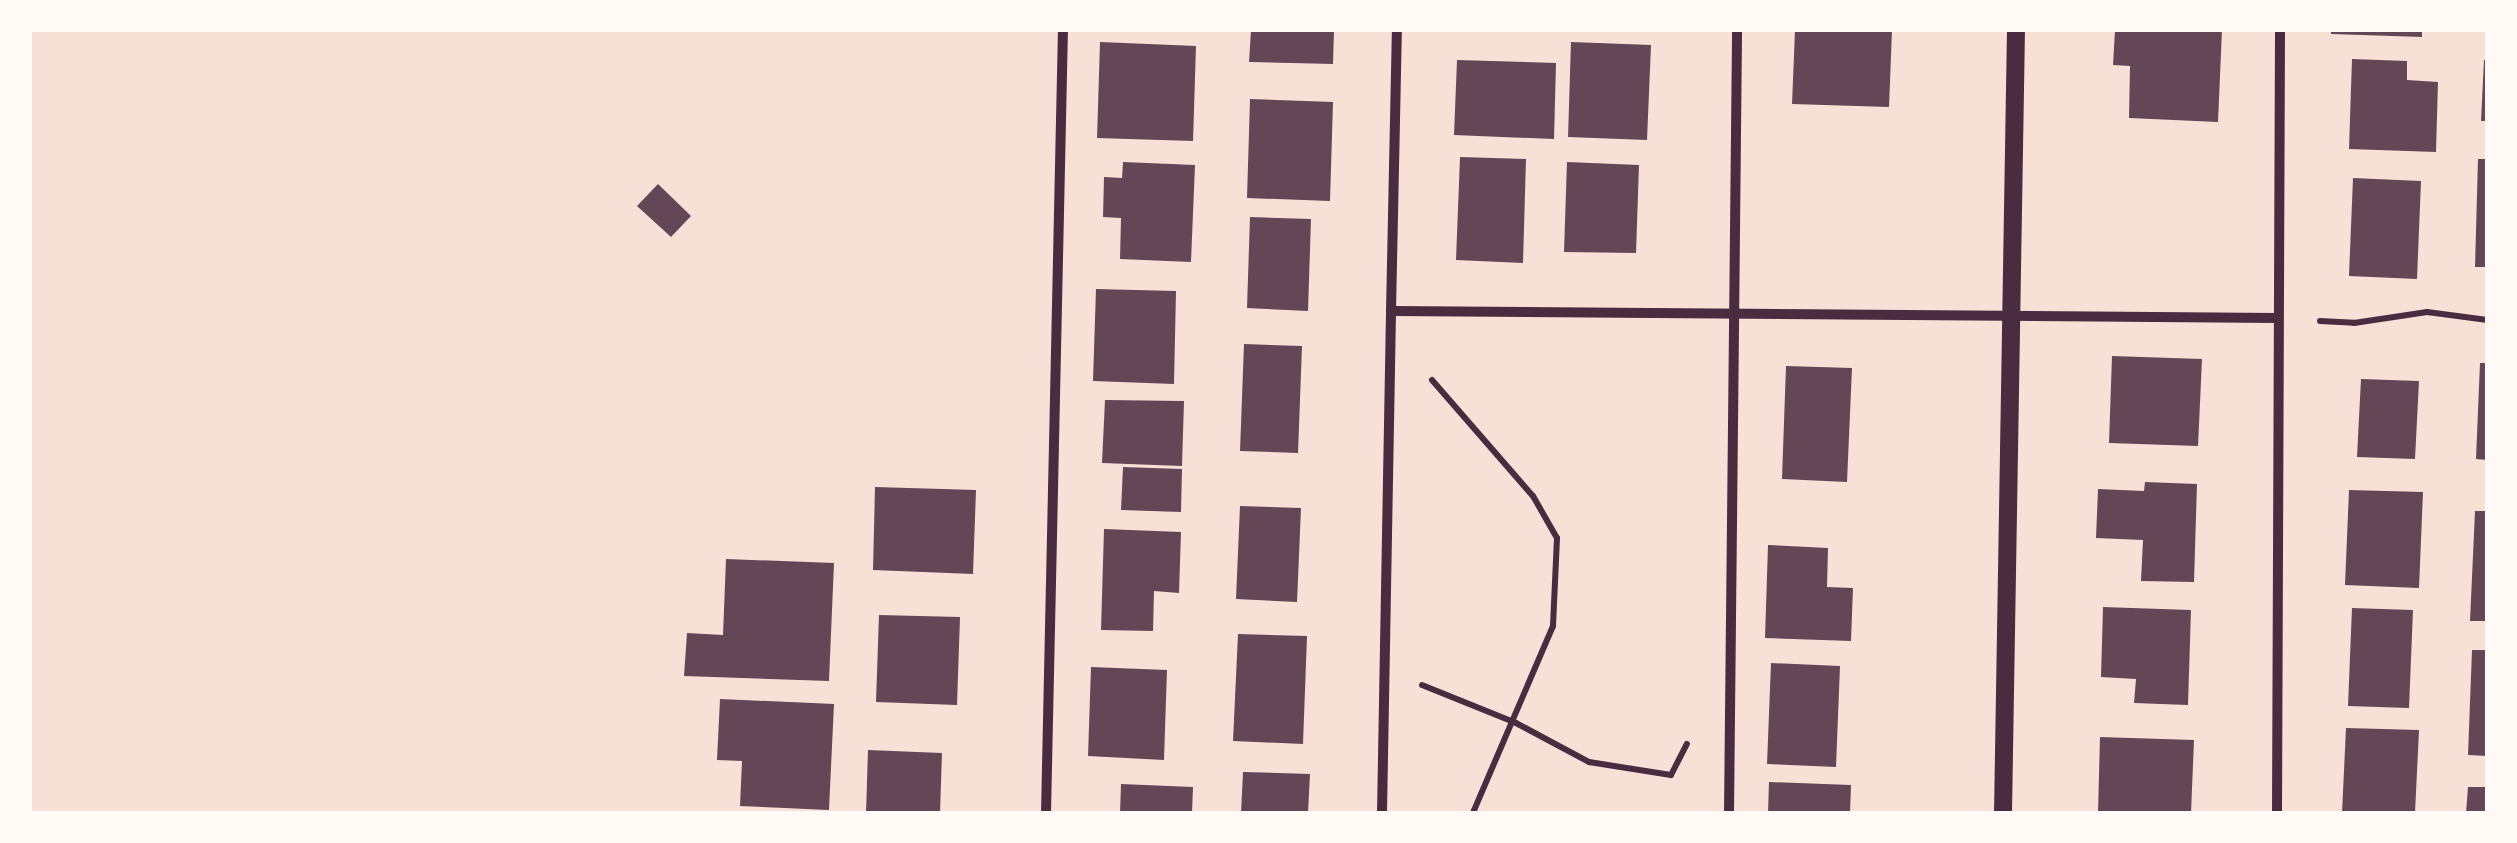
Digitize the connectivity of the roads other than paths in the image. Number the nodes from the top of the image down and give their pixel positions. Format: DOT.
graph roads {
  1 [pos="1063,30"];
  2 [pos="1397,30"];
  3 [pos="1736,30"];
  4 [pos="2016,30"];
  5 [pos="2280,30"];
  6 [pos="1391,311"];
  7 [pos="2012,313"];
  8 [pos="1732,314"];
  9 [pos="2277,318"];
  10 [pos="1046,813"];
  11 [pos="1382,813"];
  12 [pos="1729,813"];
  13 [pos="2003,813"];
  14 [pos="2277,813"];
  1 -- 10 [label="street"];
  2 -- 6 [label="street"];
  3 -- 8 [label="street"];
  4 -- 7 [label="street"];
  5 -- 9 [label="street"];
  6 -- 8 [label="street"];
  6 -- 11 [label="street"];
  7 -- 8 [label="street"];
  7 -- 9 [label="street"];
  7 -- 13 [label="street"];
  8 -- 12 [label="street"];
  9 -- 14 [label="street"];
}
